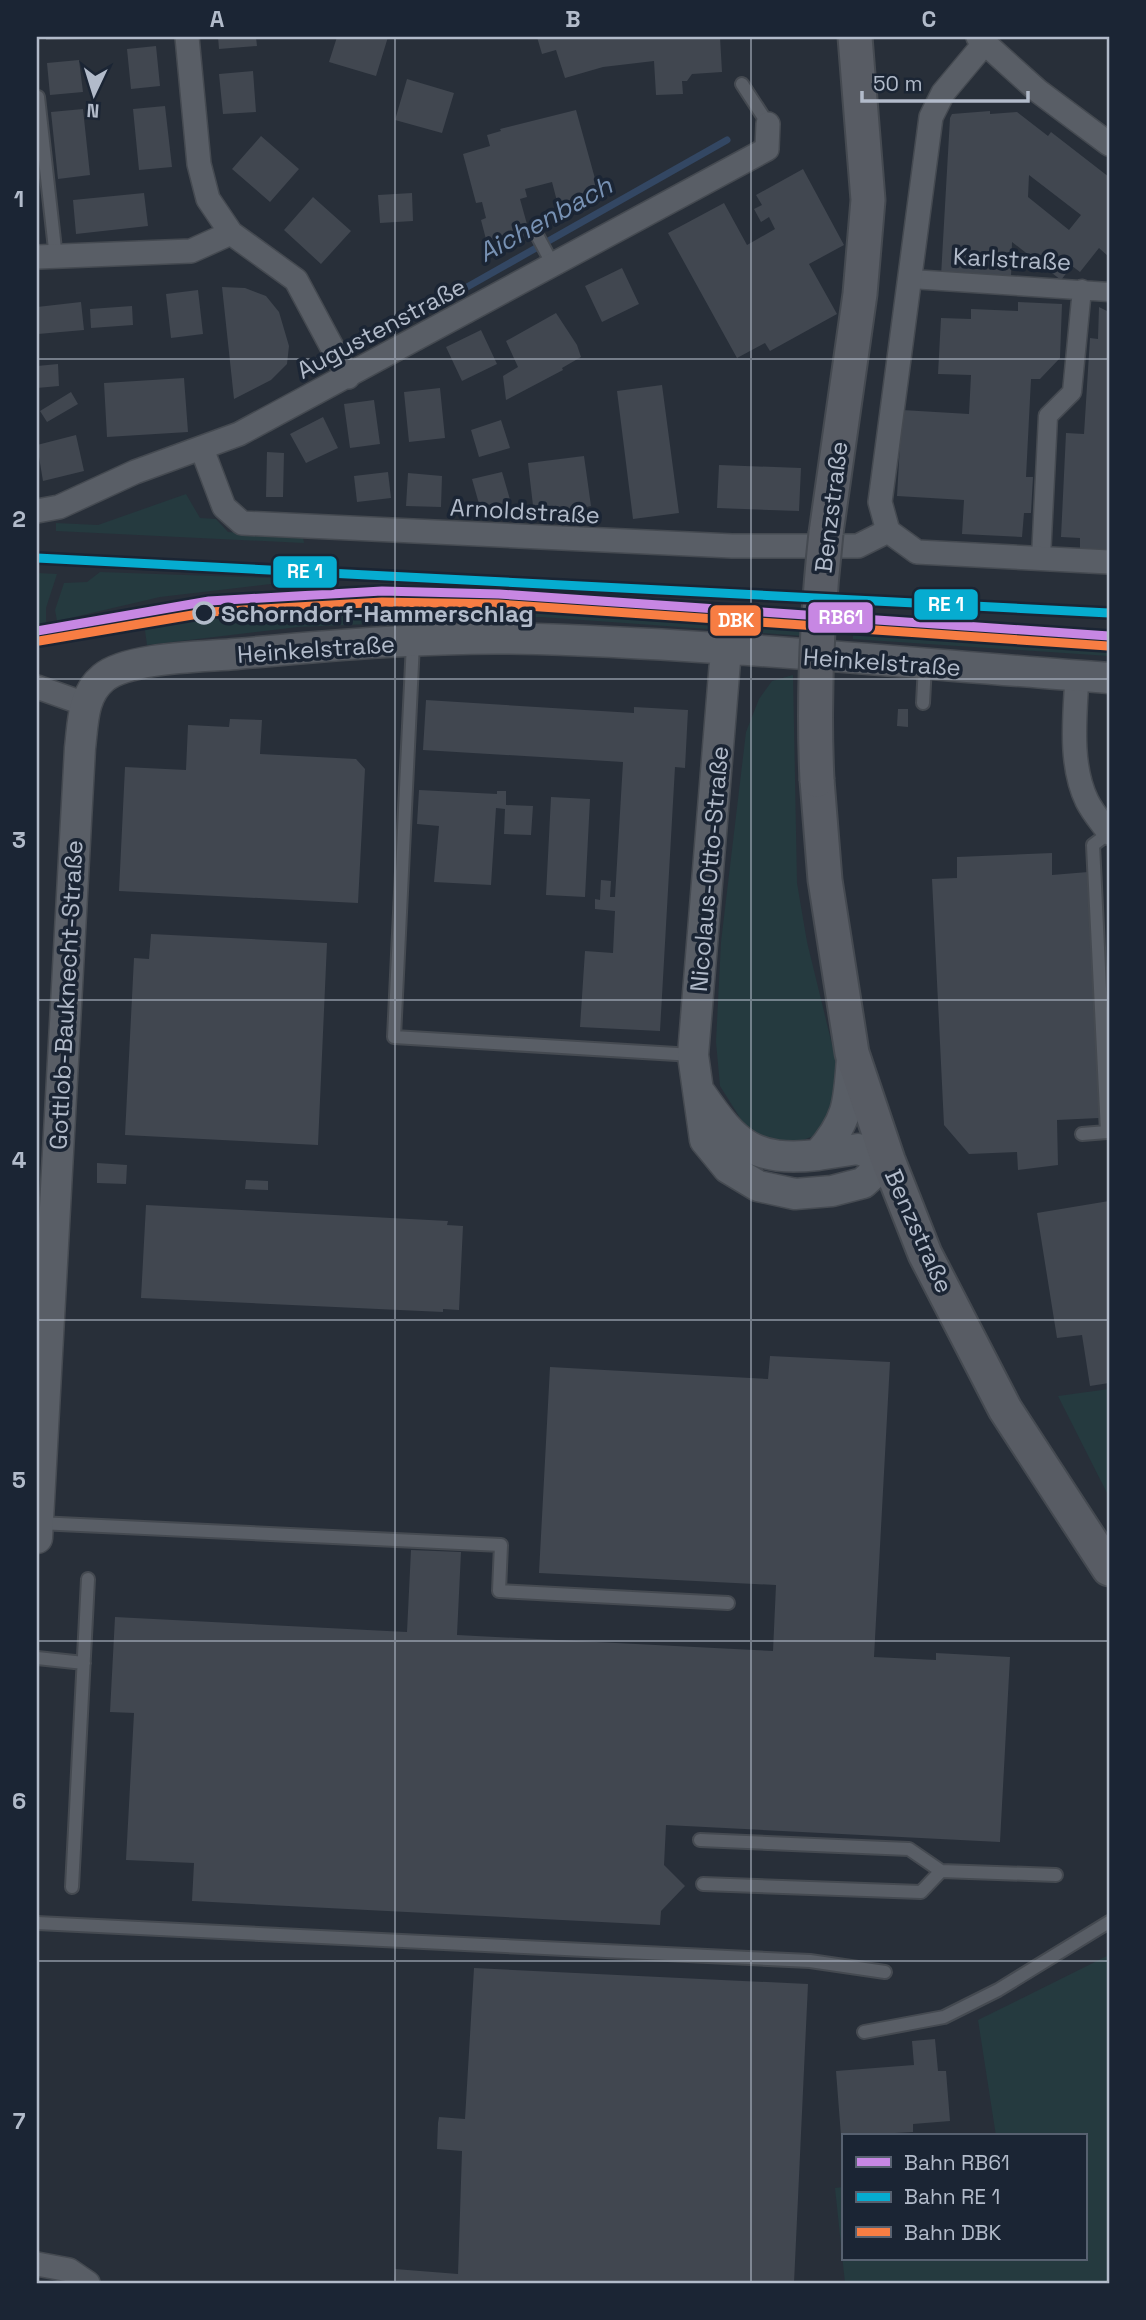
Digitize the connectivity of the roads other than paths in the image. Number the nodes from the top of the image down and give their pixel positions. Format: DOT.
graph roads {
  1 [pos="187,37"];
  2 [pos="855,37"];
  3 [pos="981,40"];
  4 [pos="742,84"];
  5 [pos="38,97"];
  6 [pos="768,124"];
  7 [pos="1109,144"];
  8 [pos="231,233"];
  9 [pos="537,235"];
  10 [pos="47,257"];
  11 [pos="551,261"];
  12 [pos="911,279"];
  13 [pos="1082,289"];
  14 [pos="1109,292"];
  15 [pos="348,377"];
  16 [pos="202,449"];
  17 [pos="37,512"];
  18 [pos="888,531"];
  19 [pos="1041,558"];
  20 [pos="1109,562"];
  21 [pos="413,643"];
  22 [pos="726,649"];
  23 [pos="925,665"];
  24 [pos="1077,676"];
  25 [pos="1109,678"];
  26 [pos="37,687"];
  27 [pos="923,703"];
  28 [pos="85,704"];
  29 [pos="1109,833"];
  30 [pos="842,976"];
  31 [pos="852,1053"];
  32 [pos="693,1055"];
  33 [pos="698,1088"];
  34 [pos="1082,1134"];
  35 [pos="818,1155"];
  36 [pos="888,1160"];
  37 [pos="1043,1465"];
  38 [pos="37,1521"];
  39 [pos="1109,1570"];
  40 [pos="88,1579"];
  41 [pos="728,1604"];
  42 [pos="37,1658"];
  43 [pos="84,1663"];
  44 [pos="700,1840"];
  45 [pos="941,1871"];
  46 [pos="1056,1875"];
  47 [pos="703,1884"];
  48 [pos="72,1887"];
  49 [pos="1109,1922"];
  50 [pos="37,1923"];
  51 [pos="885,1972"];
  52 [pos="864,2032"];
  53 [pos="37,2264"];
  54 [pos="88,2283"];
  1 -- 8 [label="street"];
  2 -- 30 [label="main road, Benzstraße, bridge"];
  3 -- 7 [label="street"];
  3 -- 12 [label="street"];
  4 -- 6 [label="lane"];
  5 -- 10 [label="lane"];
  6 -- 11 [label="street, Augustenstraße"];
  8 -- 10 [label="street"];
  8 -- 15 [label="street"];
  9 -- 11 [label="lane"];
  11 -- 15 [label="street, Augustenstraße"];
  12 -- 13 [label="street, Karlstraße"];
  12 -- 18 [label="street"];
  13 -- 14 [label="street, Karlstraße"];
  13 -- 19 [label="street"];
  15 -- 16 [label="street, Augustenstraße"];
  16 -- 17 [label="street, Augustenstraße"];
  16 -- 18 [label="street, Arnoldstraße"];
  18 -- 19 [label="street"];
  19 -- 20 [label="street"];
  21 -- 22 [label="street, Heinkelstraße"];
  21 -- 28 [label="street, Heinkelstraße"];
  21 -- 32 [label="lane"];
  22 -- 23 [label="street, Heinkelstraße"];
  22 -- 32 [label="street, Nicolaus-Otto-Straße"];
  23 -- 24 [label="street, Heinkelstraße"];
  23 -- 27 [label="lane"];
  24 -- 25 [label="street, Heinkelstraße"];
  24 -- 29 [label="street"];
  26 -- 28 [label="street"];
  28 -- 38 [label="street, Gottlob-Bauknecht-Straße"];
  29 -- 34 [label="lane"];
  30 -- 31 [label="main road, Benzstraße"];
  30 -- 37 [label="main road, Benzstraße"];
  31 -- 35 [label="street"];
  31 -- 36 [label="main road, Benzstraße"];
  32 -- 33 [label="street, Nicolaus-Otto-Straße"];
  33 -- 35 [label="street, Nicolaus-Otto-Straße"];
  33 -- 36 [label="street, Nicolaus-Otto-Straße"];
  35 -- 36 [label="street, Nicolaus-Otto-Straße"];
  36 -- 37 [label="main road, Benzstraße"];
  37 -- 39 [label="main road, Benzstraße"];
  38 -- 41 [label="lane"];
  40 -- 43 [label="lane"];
  42 -- 43 [label="lane"];
  43 -- 48 [label="lane"];
  44 -- 45 [label="lane"];
  45 -- 46 [label="lane"];
  45 -- 47 [label="lane"];
  49 -- 52 [label="lane"];
  50 -- 51 [label="lane"];
  53 -- 54 [label="street"];
}
